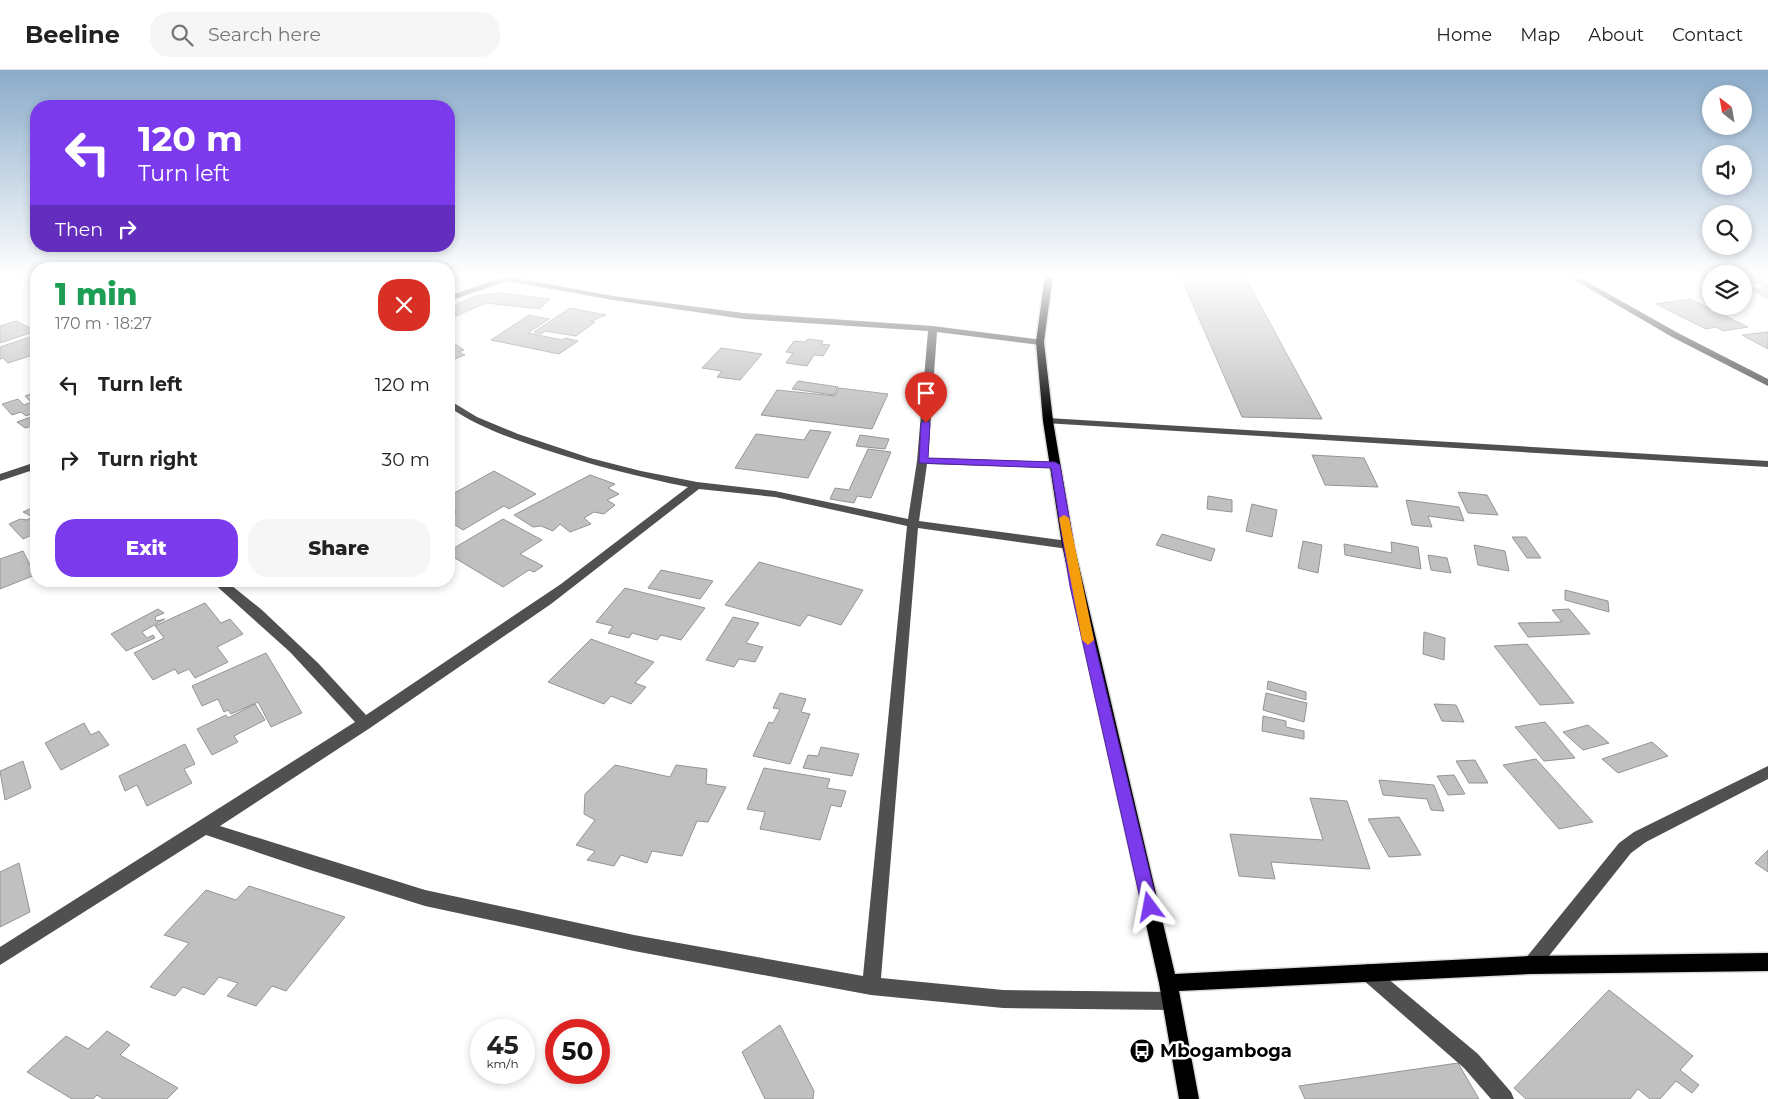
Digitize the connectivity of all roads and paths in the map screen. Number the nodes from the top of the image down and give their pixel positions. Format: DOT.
graph roads {
  1 [pos="846,323"];
  2 [pos="1043,323"];
  3 [pos="1654,323"];
  4 [pos="933,329"];
  5 [pos="1040,342"];
  6 [pos="1768,383"];
  7 [pos="455,407"];
  8 [pos="1048,421"];
  9 [pos="922,461"];
  10 [pos="1768,464"];
  11 [pos="1055,465"];
  12 [pos="30,467"];
  13 [pos="0,478"];
  14 [pos="697,485"];
  15 [pos="913,524"];
  16 [pos="1068,545"];
  17 [pos="225,587"];
  18 [pos="365,724"];
  19 [pos="1768,772"];
  20 [pos="206,828"];
  21 [pos="0,957"];
  22 [pos="1768,962"];
  23 [pos="1531,965"];
  24 [pos="1368,973"];
  25 [pos="1168,983"];
  26 [pos="871,986"];
  27 [pos="1170,1001"];
  28 [pos="1189,1099"];
  29 [pos="1504,1099"];
  1 -- 4 [label="street"];
  2 -- 5 [label="main road"];
  3 -- 6 [label="street"];
  4 -- 5 [label="street"];
  4 -- 9 [label="street"];
  5 -- 8 [label="main road"];
  7 -- 14 [label="street"];
  8 -- 10 [label="street"];
  8 -- 11 [label="main road"];
  9 -- 11 [label="street"];
  9 -- 15 [label="street"];
  11 -- 16 [label="main road"];
  12 -- 13 [label="street"];
  14 -- 15 [label="street"];
  14 -- 18 [label="street"];
  15 -- 16 [label="street"];
  15 -- 26 [label="street"];
  16 -- 25 [label="main road"];
  17 -- 18 [label="street"];
  18 -- 20 [label="street"];
  19 -- 23 [label="street"];
  20 -- 21 [label="street"];
  20 -- 26 [label="street"];
  22 -- 23 [label="main road"];
  23 -- 24 [label="main road"];
  24 -- 25 [label="main road"];
  24 -- 29 [label="street"];
  25 -- 27 [label="main road"];
  26 -- 27 [label="street"];
  27 -- 28 [label="main road"];
}
